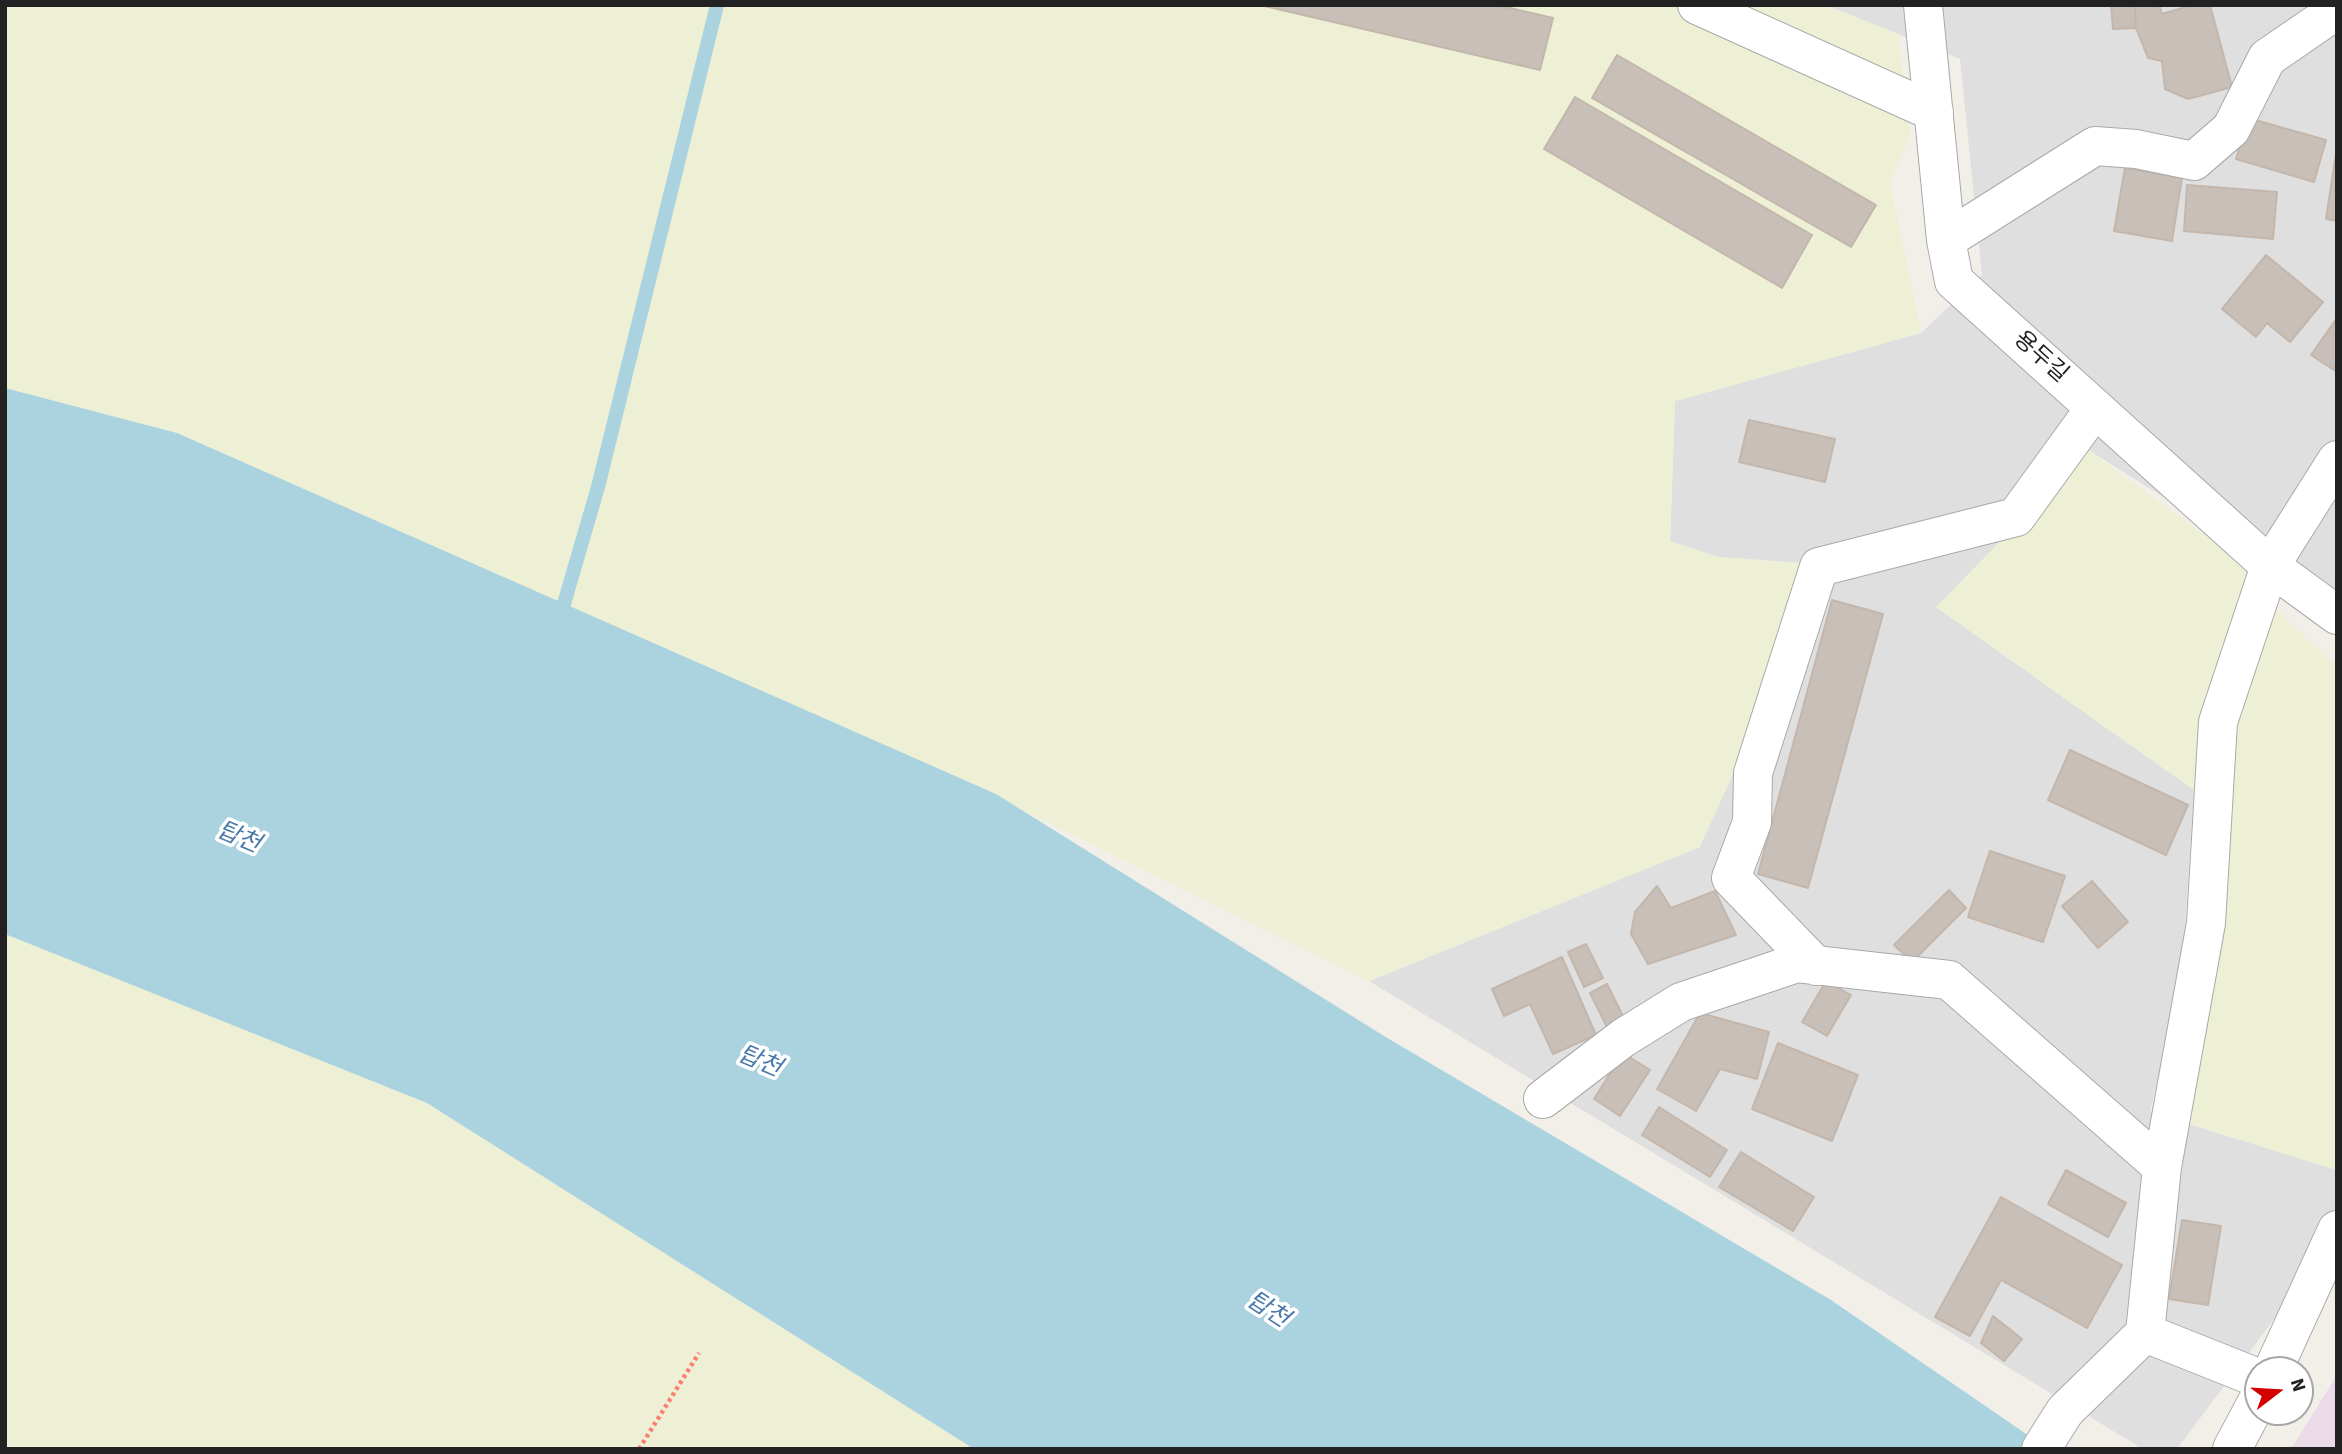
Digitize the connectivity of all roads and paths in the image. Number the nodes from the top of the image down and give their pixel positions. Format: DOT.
graph roads {
  1 [pos="1697,5"];
  2 [pos="1923,5"];
  3 [pos="2337,10"];
  4 [pos="1934,112"];
  5 [pos="1946,240"];
  6 [pos="2095,408"];
  7 [pos="2337,460"];
  8 [pos="2270,566"];
  9 [pos="2337,615"];
  10 [pos="1816,966"];
  11 [pos="1543,1099"];
  12 [pos="2162,1167"];
  13 [pos="2337,1230"];
  14 [pos="2145,1333"];
  15 [pos="699,1353"];
  16 [pos="2279,1356"];
  17 [pos="2244,1372"];
  18 [pos="2244,1426"];
  19 [pos="639,1449"];
  20 [pos="2041,1449"];
  21 [pos="2232,1449"];
  1 -- 4 [label="street"];
  2 -- 4 [label="street, 용두길"];
  3 -- 5 [label="street"];
  4 -- 5 [label="street, 용두길"];
  5 -- 6 [label="street, 용두길"];
  6 -- 8 [label="street, 용두길"];
  6 -- 10 [label="street"];
  7 -- 8 [label="street"];
  8 -- 9 [label="street, 용두길"];
  8 -- 12 [label="street"];
  10 -- 11 [label="street"];
  10 -- 12 [label="street"];
  12 -- 14 [label="street"];
  13 -- 16 [label="street"];
  14 -- 17 [label="street"];
  14 -- 20 [label="street"];
  15 -- 19 [label="path"];
  18 -- 21 [label="street"];
}
